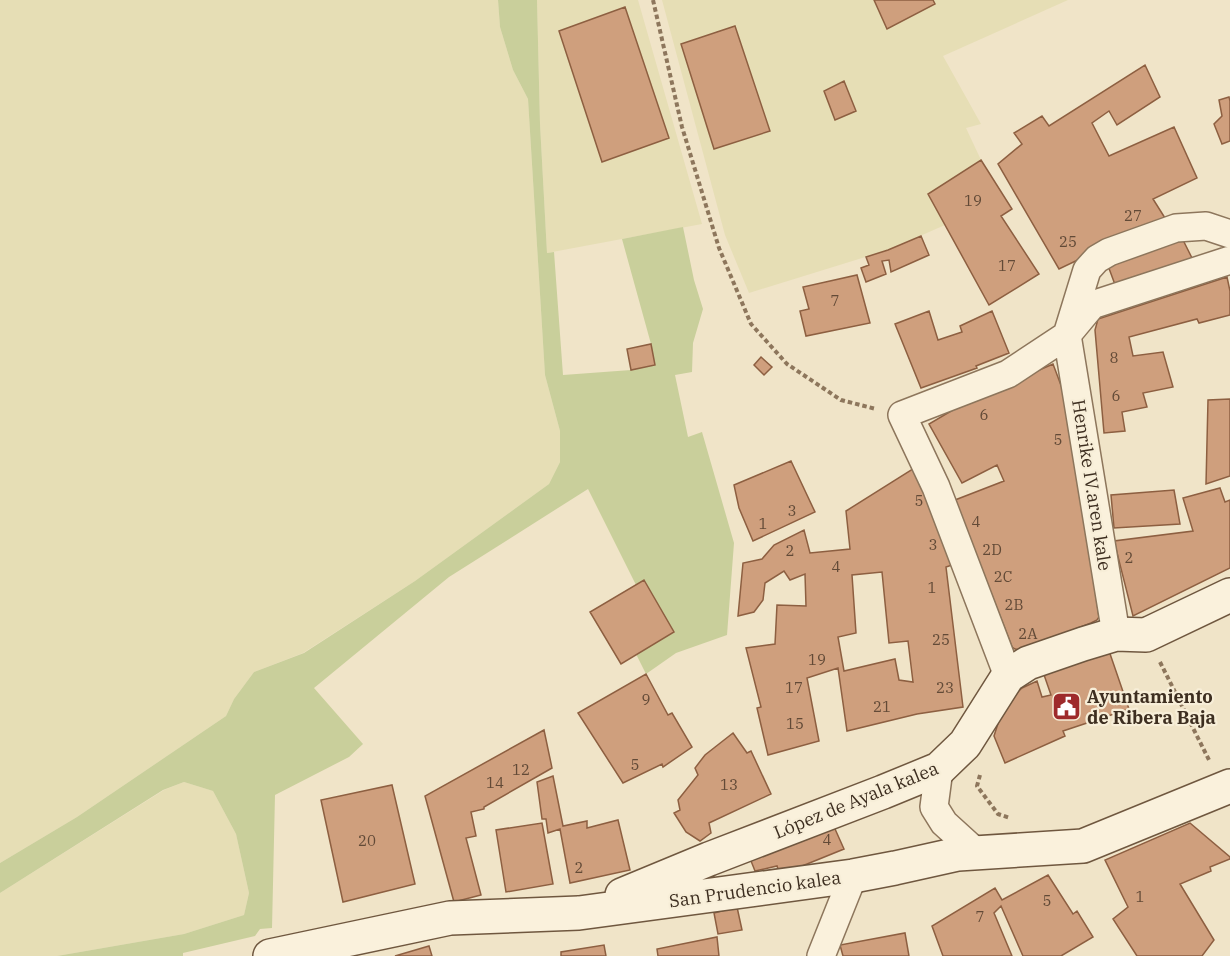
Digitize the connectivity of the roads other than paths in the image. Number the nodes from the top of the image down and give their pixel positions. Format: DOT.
graph roads {
  1 [pos="1230,234"];
  2 [pos="1230,260"];
  3 [pos="1067,335"];
  4 [pos="1230,595"];
  5 [pos="1131,634"];
  6 [pos="1008,676"];
  7 [pos="939,769"];
  8 [pos="1228,792"];
  9 [pos="976,853"];
  10 [pos="853,876"];
  11 [pos="579,913"];
  12 [pos="270,956"];
  13 [pos="821,956"];
  1 -- 3 [label="street"];
  2 -- 3 [label="street"];
  3 -- 5 [label="street, Henrike IV.aren kale"];
  3 -- 6 [label="street"];
  4 -- 5 [label="street, López de Ayala kalea"];
  5 -- 6 [label="street, López de Ayala kalea"];
  6 -- 7 [label="street, López de Ayala kalea"];
  7 -- 9 [label="street"];
  7 -- 11 [label="street, López de Ayala kalea"];
  8 -- 9 [label="street, San Prudencio kalea"];
  9 -- 10 [label="street, San Prudencio kalea"];
  10 -- 11 [label="street, San Prudencio kalea"];
  10 -- 13 [label="street"];
  11 -- 12 [label="street, San Prudencio kalea"];
}
